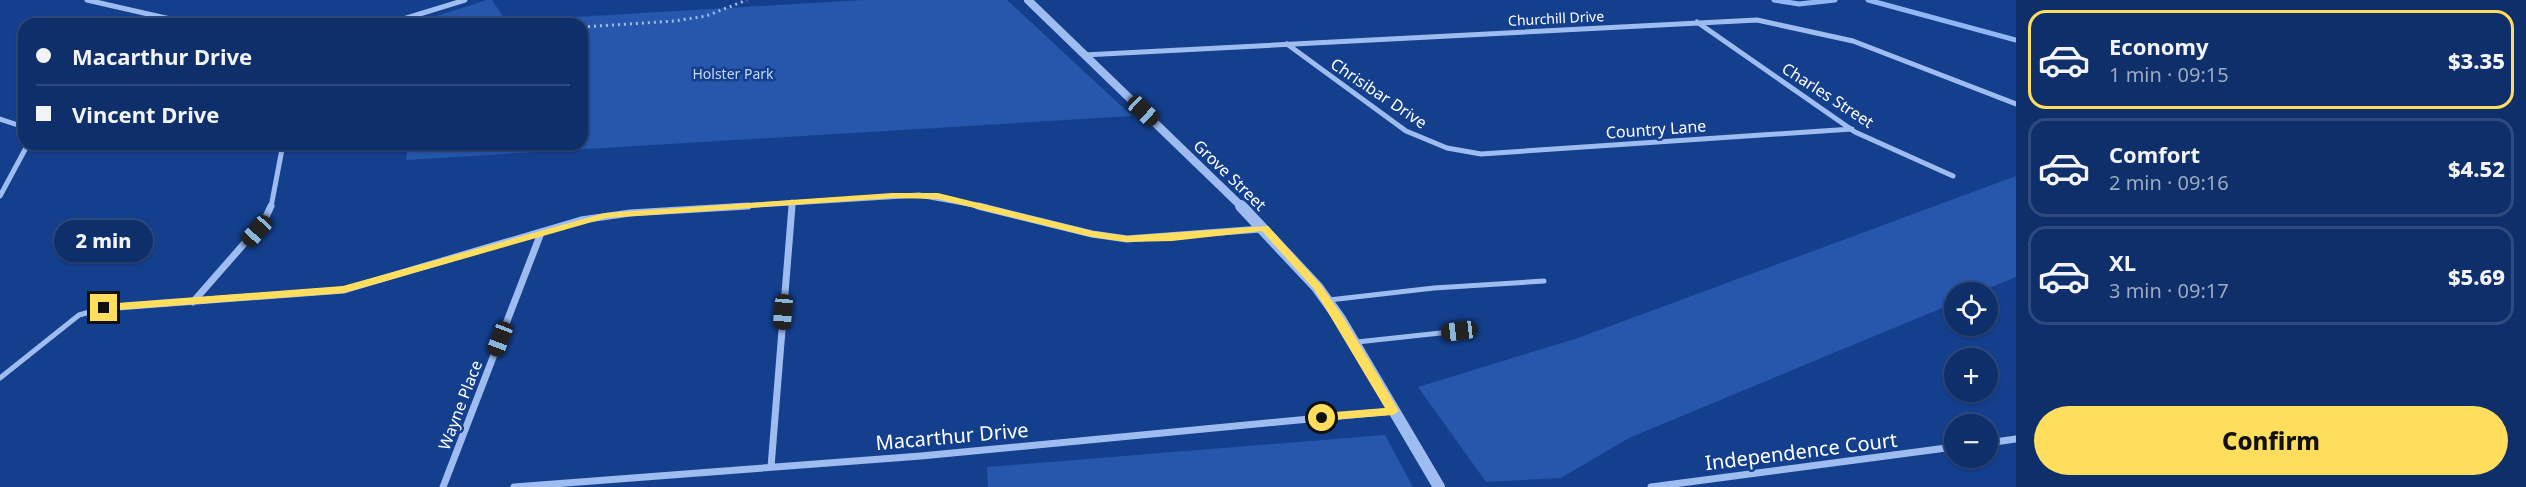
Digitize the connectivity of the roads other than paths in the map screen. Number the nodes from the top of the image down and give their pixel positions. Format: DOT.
graph roads {
  1 [pos="87,0"];
  2 [pos="465,0"];
  3 [pos="1028,0"];
  4 [pos="166,18"];
  5 [pos="406,18"];
  6 [pos="1697,22"];
  7 [pos="1287,44"];
  8 [pos="1083,55"];
  9 [pos="2016,104"];
  10 [pos="0,118"];
  11 [pos="18,125"];
  12 [pos="1852,129"];
  13 [pos="25,150"];
  14 [pos="282,150"];
  15 [pos="1463,151"];
  16 [pos="1953,176"];
  17 [pos="0,196"];
  18 [pos="792,202"];
  19 [pos="1264,228"];
  20 [pos="541,233"];
  21 [pos="1544,281"];
  22 [pos="1326,300"];
  23 [pos="193,302"];
  24 [pos="104,308"];
  25 [pos="1459,331"];
  26 [pos="1353,342"];
  27 [pos="0,378"];
  28 [pos="1393,411"];
  29 [pos="2016,439"];
  30 [pos="1998,442"];
  31 [pos="1944,448"];
  32 [pos="771,467"];
  33 [pos="443,487"];
  34 [pos="514,487"];
  35 [pos="1439,487"];
  36 [pos="1651,487"];
  1 -- 4 [label="street"];
  2 -- 5 [label="street"];
  3 -- 8 [label="street, Grove Street"];
  6 -- 7 [label="street, Churchill Drive"];
  6 -- 9 [label="street, Churchill Drive"];
  6 -- 12 [label="street, Charles Street"];
  7 -- 8 [label="street, Churchill Drive"];
  7 -- 15 [label="street, Chrisibar Drive"];
  8 -- 19 [label="street, Grove Street"];
  10 -- 11 [label="street"];
  12 -- 15 [label="street, Country Lane"];
  12 -- 16 [label="street, Charles Street"];
  13 -- 17 [label="street"];
  14 -- 23 [label="street"];
  18 -- 19 [label="street"];
  18 -- 20 [label="street"];
  18 -- 32 [label="street"];
  19 -- 22 [label="street, Grove Street"];
  20 -- 23 [label="street"];
  20 -- 33 [label="street, Wayne Place"];
  21 -- 22 [label="lane"];
  22 -- 26 [label="street, Grove Street"];
  23 -- 24 [label="street"];
  24 -- 27 [label="lane"];
  25 -- 26 [label="lane"];
  26 -- 28 [label="street, Grove Street"];
  28 -- 32 [label="street, Macarthur Drive"];
  28 -- 35 [label="street, Grove Street"];
  29 -- 30 [label="street"];
  31 -- 36 [label="street, Independence Court"];
  32 -- 34 [label="street, Macarthur Drive"];
}
